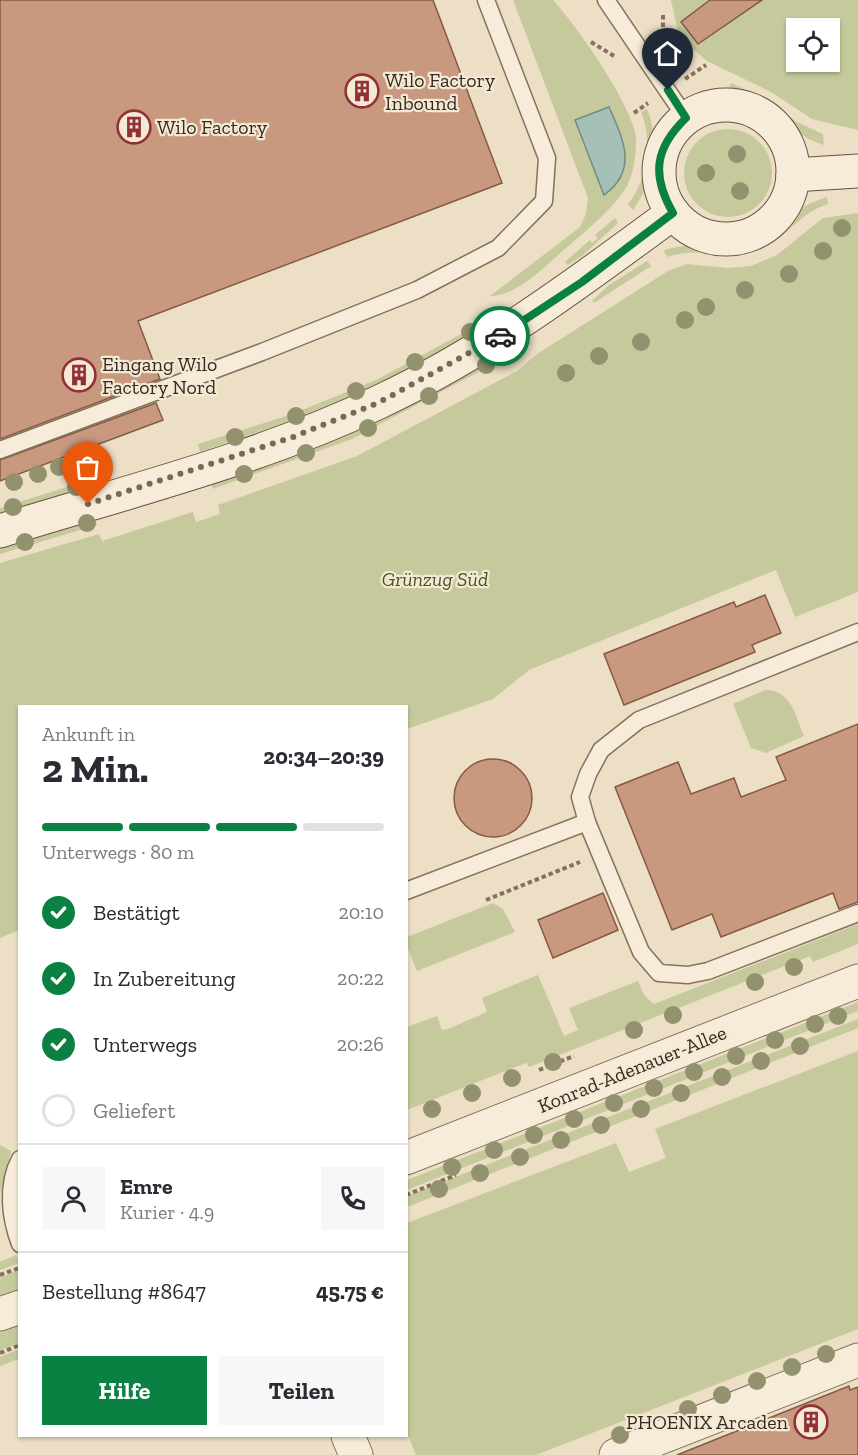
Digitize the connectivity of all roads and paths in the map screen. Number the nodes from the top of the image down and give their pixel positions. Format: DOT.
graph roads {
  1 [pos="486,0"];
  2 [pos="606,0"];
  3 [pos="686,118"];
  4 [pos="858,171"];
  5 [pos="793,175"];
  6 [pos="673,213"];
  7 [pos="0,450"];
  8 [pos="0,531"];
  9 [pos="858,632"];
  10 [pos="587,822"];
  11 [pos="600,854"];
  12 [pos="408,890"];
  13 [pos="486,900"];
  14 [pos="858,913"];
  15 [pos="858,981"];
  16 [pos="408,1157"];
  17 [pos="18,1163"];
  18 [pos="18,1239"];
  19 [pos="18,1269"];
  20 [pos="0,1275"];
  21 [pos="18,1308"];
  22 [pos="0,1314"];
  23 [pos="18,1347"];
  24 [pos="0,1353"];
  25 [pos="858,1360"];
  26 [pos="348,1437"];
  27 [pos="646,1450"];
  28 [pos="356,1455"];
  1 -- 7 [label="lane"];
  2 -- 3 [label="lane"];
  3 -- 5 [label="main road"];
  3 -- 6 [label="main road"];
  4 -- 5 [label="main road"];
  5 -- 6 [label="main road"];
  6 -- 8 [label="main road"];
  9 -- 10 [label="lane"];
  10 -- 11 [label="lane"];
  10 -- 12 [label="lane"];
  11 -- 13 [label="path"];
  11 -- 14 [label="lane"];
  15 -- 16 [label="main road, Konrad-Adenauer-Allee"];
  17 -- 18 [label="lane"];
  19 -- 20 [label="path"];
  21 -- 22 [label="main road"];
  23 -- 24 [label="path"];
  25 -- 27 [label="main road"];
  26 -- 28 [label="main road"];
}
